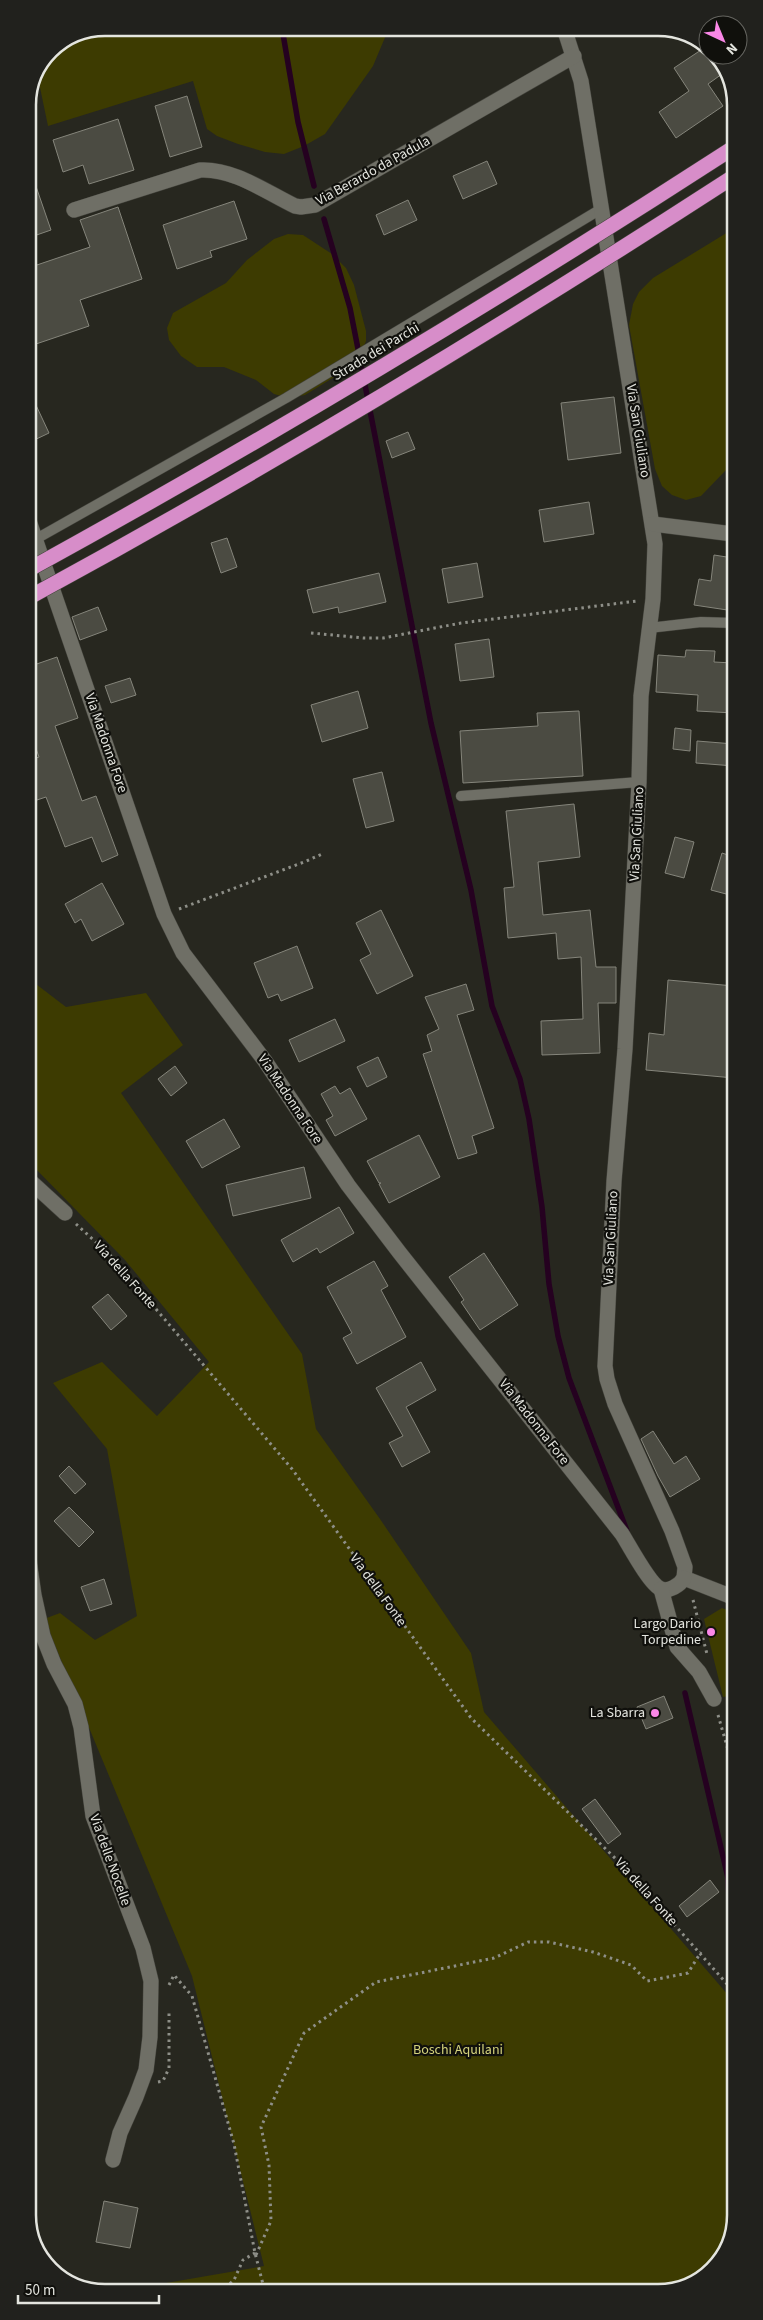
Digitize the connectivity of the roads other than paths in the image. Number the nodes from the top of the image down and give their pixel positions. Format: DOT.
graph roads {
  1 [pos="567,36"];
  2 [pos="574,56"];
  3 [pos="727,152"];
  4 [pos="727,181"];
  5 [pos="601,209"];
  6 [pos="74,210"];
  7 [pos="652,524"];
  8 [pos="727,533"];
  9 [pos="36,539"];
  10 [pos="36,566"];
  11 [pos="36,594"];
  12 [pos="727,623"];
  13 [pos="649,628"];
  14 [pos="639,782"];
  15 [pos="461,796"];
  16 [pos="36,1187"];
  17 [pos="64,1213"];
  18 [pos="684,1578"];
  19 [pos="661,1589"];
  20 [pos="727,1595"];
  21 [pos="36,1604"];
  22 [pos="714,1699"];
  23 [pos="113,2160"];
  1 -- 2 [label="street, Via San Giuliano"];
  2 -- 5 [label="street, Via San Giuliano"];
  2 -- 6 [label="street, Via Berardo da Padula"];
  3 -- 10 [label="highway, Strada dei Parchi, bridge"];
  4 -- 11 [label="highway, bridge"];
  5 -- 7 [label="street, Via San Giuliano"];
  5 -- 9 [label="lane"];
  7 -- 8 [label="street"];
  7 -- 13 [label="street, Via San Giuliano"];
  9 -- 19 [label="street, Via Madonna Fore"];
  12 -- 13 [label="lane"];
  13 -- 14 [label="street, Via San Giuliano"];
  14 -- 15 [label="lane"];
  14 -- 18 [label="street, Via San Giuliano"];
  16 -- 17 [label="street"];
  18 -- 19 [label="street"];
  18 -- 20 [label="street"];
  19 -- 22 [label="street"];
  21 -- 23 [label="street, Via delle Nocelle"];
}
